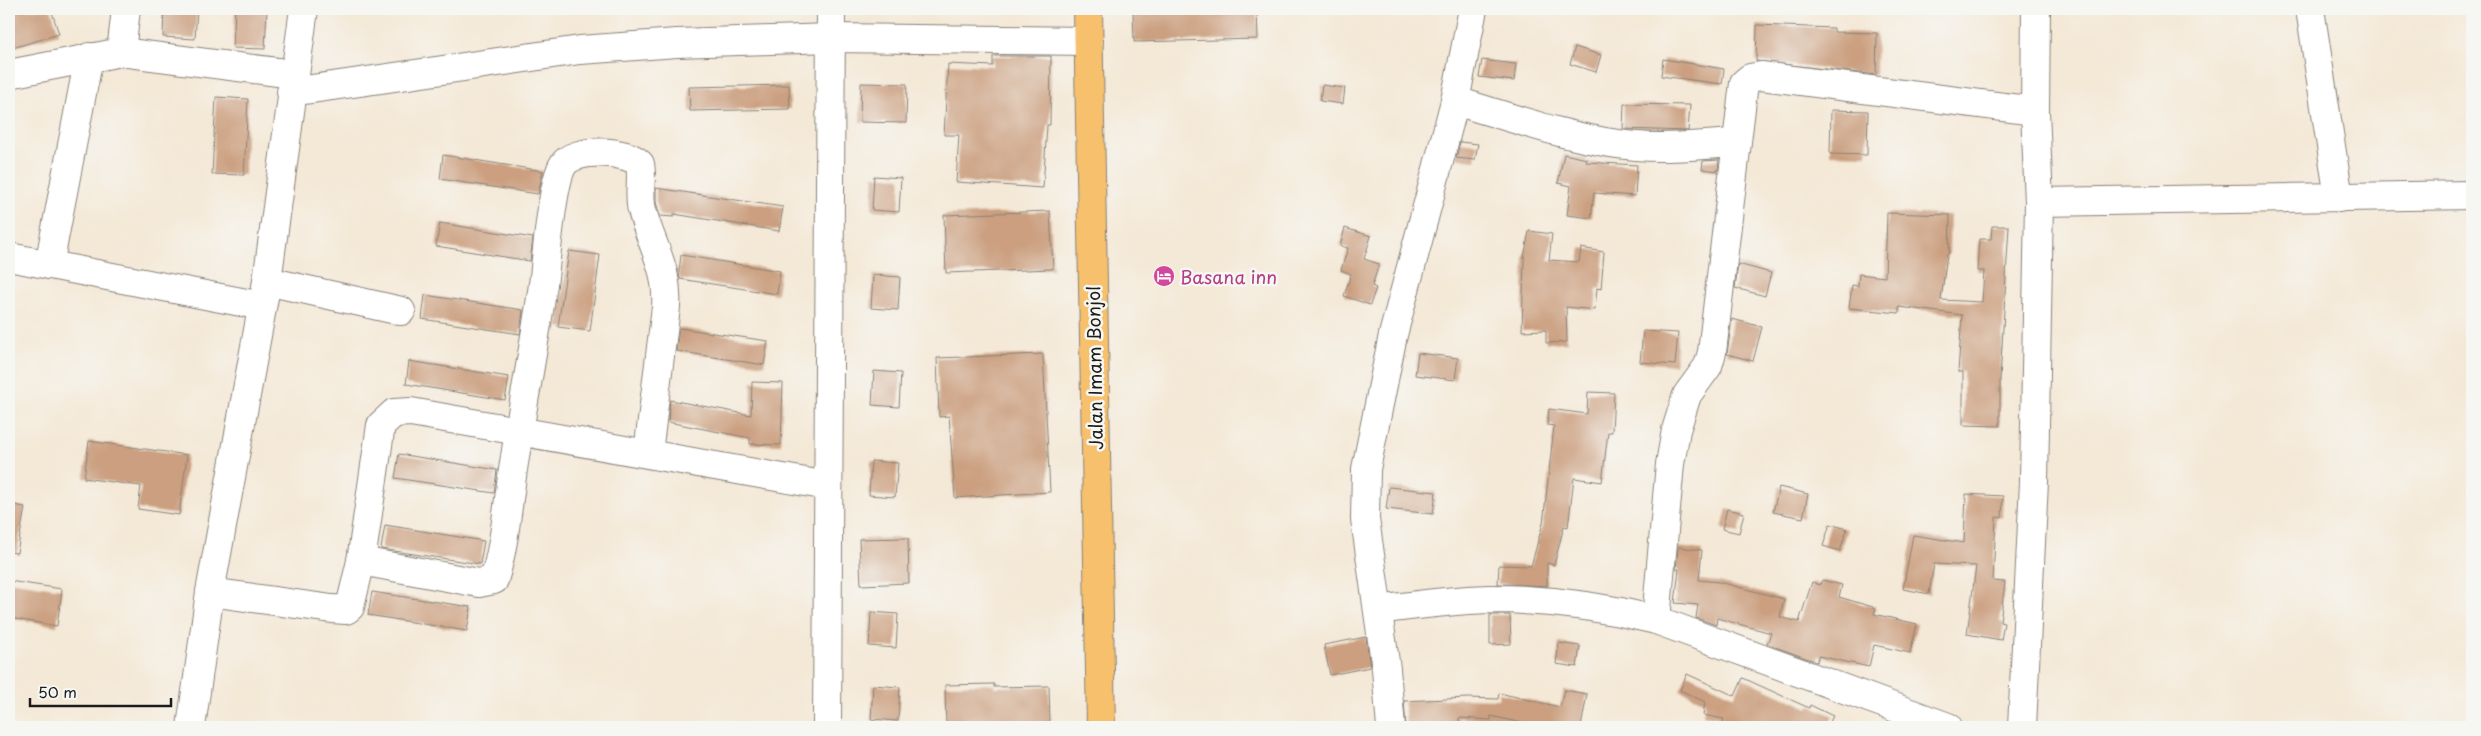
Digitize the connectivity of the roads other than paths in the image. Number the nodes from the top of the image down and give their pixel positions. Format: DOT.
graph roads {
  1 [pos="126,9"];
  2 [pos="304,9"];
  3 [pos="831,9"];
  4 [pos="1088,9"];
  5 [pos="1472,9"];
  6 [pos="2036,9"];
  7 [pos="2310,9"];
  8 [pos="832,38"];
  9 [pos="1089,41"];
  10 [pos="121,52"];
  11 [pos="88,57"];
  12 [pos="9,74"];
  13 [pos="292,83"];
  14 [pos="1455,101"];
  15 [pos="2035,111"];
  16 [pos="1735,143"];
  17 [pos="2472,195"];
  18 [pos="2339,198"];
  19 [pos="2039,202"];
  20 [pos="9,257"];
  21 [pos="49,265"];
  22 [pos="264,294"];
  23 [pos="401,312"];
  24 [pos="519,430"];
  25 [pos="648,453"];
  26 [pos="828,486"];
  27 [pos="361,561"];
  28 [pos="210,592"];
  29 [pos="1378,610"];
  30 [pos="1656,620"];
  31 [pos="191,727"];
  32 [pos="827,727"];
  33 [pos="1101,727"];
  34 [pos="1391,727"];
  35 [pos="1948,727"];
  36 [pos="2022,727"];
  1 -- 10 [label="street"];
  2 -- 13 [label="street"];
  3 -- 8 [label="street"];
  4 -- 9 [label="main road, Jalan Imam Bonjol"];
  5 -- 14 [label="street"];
  6 -- 15 [label="street"];
  7 -- 18 [label="street"];
  8 -- 9 [label="street"];
  8 -- 13 [label="street"];
  8 -- 26 [label="street"];
  9 -- 33 [label="main road, Jalan Imam Bonjol"];
  10 -- 11 [label="street"];
  10 -- 13 [label="street"];
  11 -- 12 [label="street"];
  11 -- 21 [label="street"];
  13 -- 22 [label="street"];
  14 -- 16 [label="street"];
  14 -- 29 [label="street"];
  15 -- 16 [label="street"];
  15 -- 19 [label="street"];
  16 -- 30 [label="street"];
  17 -- 18 [label="street"];
  18 -- 19 [label="street"];
  19 -- 36 [label="street"];
  20 -- 21 [label="street"];
  21 -- 22 [label="street"];
  22 -- 23 [label="street"];
  22 -- 28 [label="street"];
  24 -- 25 [label="street"];
  24 -- 25 [label="street"];
  24 -- 27 [label="street"];
  24 -- 27 [label="street"];
  25 -- 26 [label="street"];
  26 -- 32 [label="street"];
  27 -- 28 [label="street"];
  28 -- 31 [label="street"];
  29 -- 30 [label="street"];
  29 -- 34 [label="street"];
  30 -- 35 [label="street"];
}
